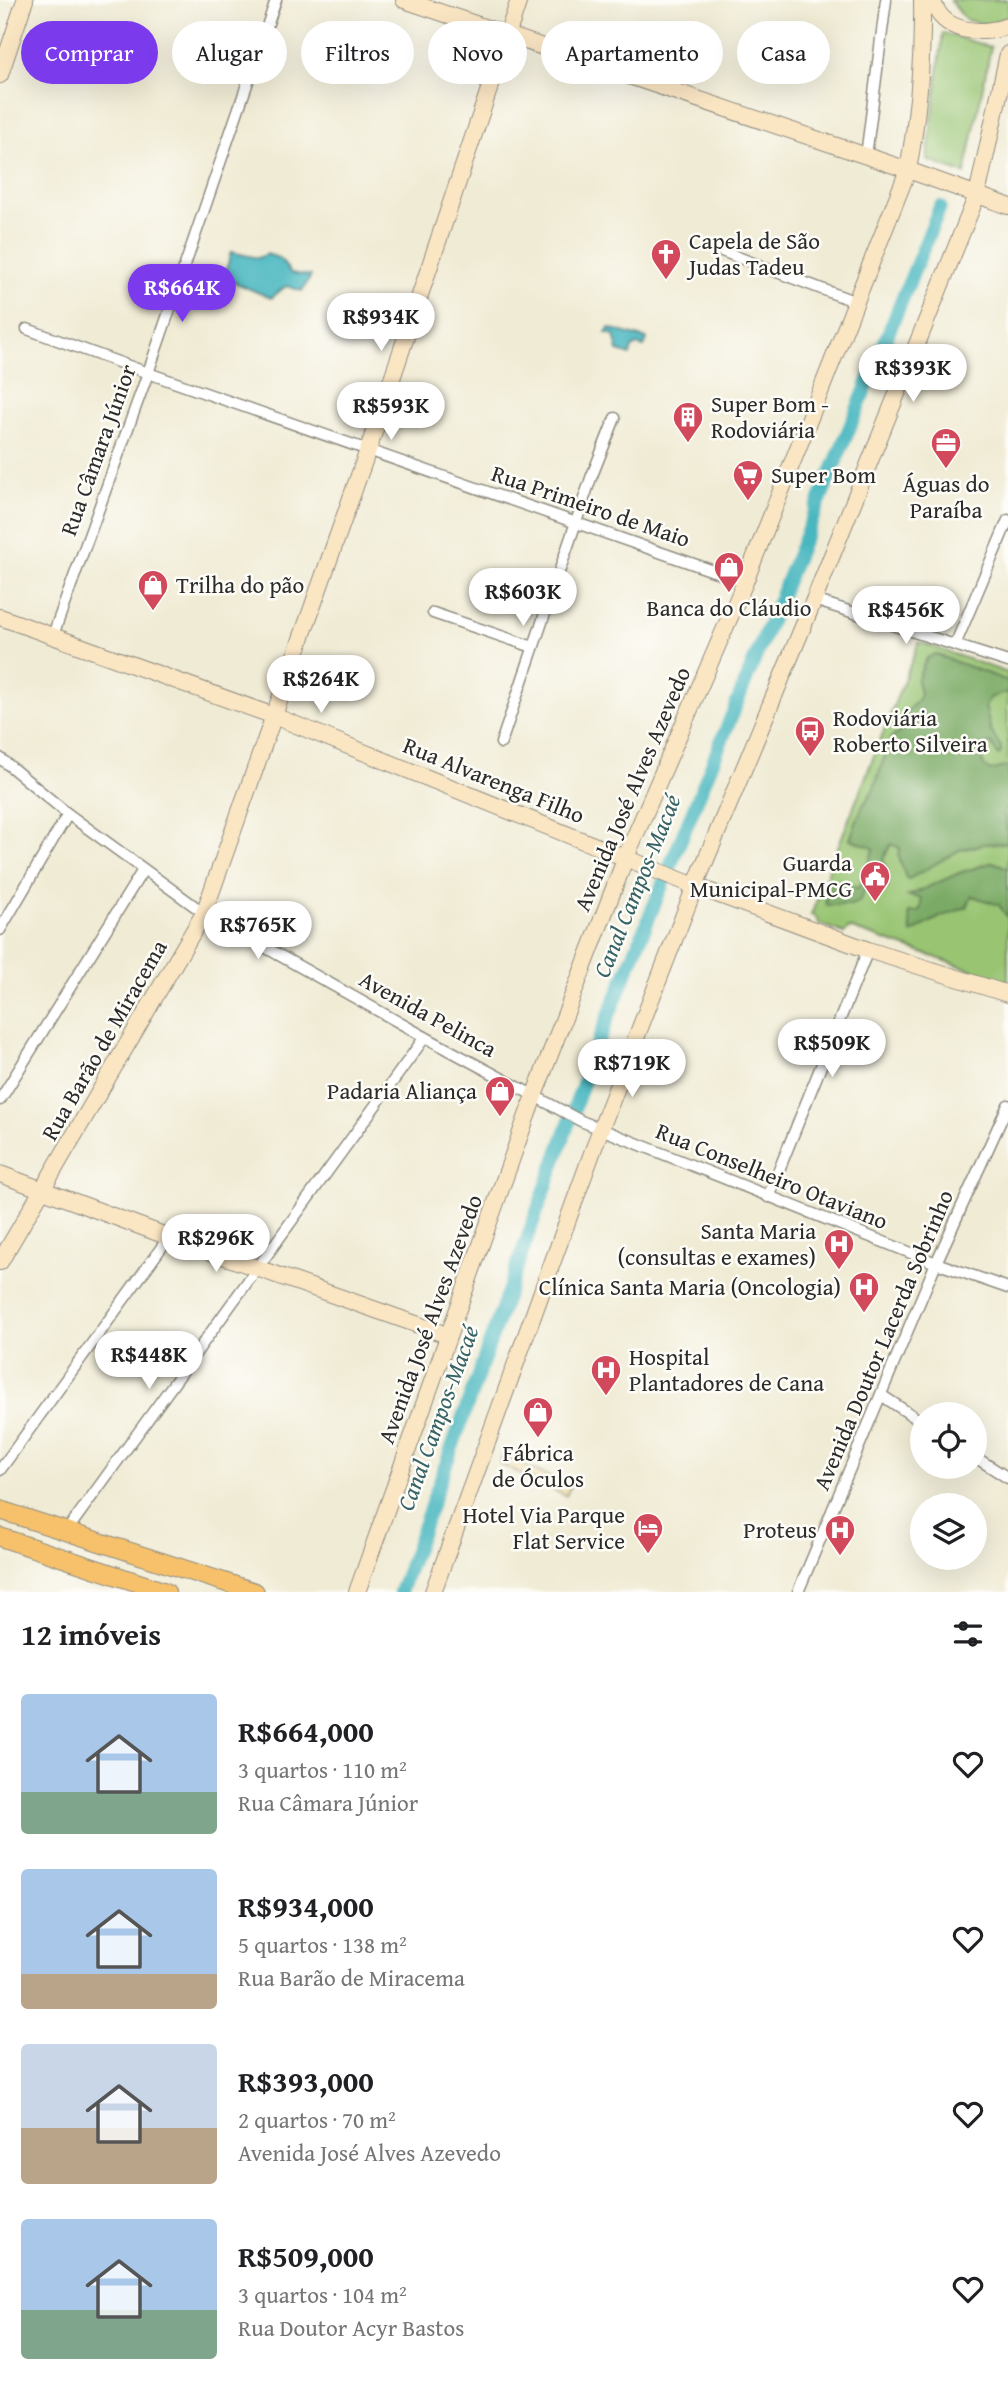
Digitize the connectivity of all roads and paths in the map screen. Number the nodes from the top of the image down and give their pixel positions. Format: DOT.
graph roads {
  1 [pos="25,0"];
  2 [pos="276,0"];
  3 [pos="404,0"];
  4 [pos="519,0"];
  5 [pos="886,0"];
  6 [pos="922,0"];
  7 [pos="933,0"];
  8 [pos="466,21"];
  9 [pos="512,21"];
  10 [pos="1008,26"];
  11 [pos="527,42"];
  12 [pos="1008,54"];
  13 [pos="0,75"];
  14 [pos="491,84"];
  15 [pos="866,156"];
  16 [pos="908,170"];
  17 [pos="977,195"];
  18 [pos="1008,206"];
  19 [pos="719,250"];
  20 [pos="856,302"];
  21 [pos="27,328"];
  22 [pos="148,373"];
  23 [pos="615,418"];
  24 [pos="368,450"];
  25 [pos="1008,520"];
  26 [pos="575,523"];
  27 [pos="745,582"];
  28 [pos="814,600"];
  29 [pos="433,613"];
  30 [pos="0,617"];
  31 [pos="53,635"];
  32 [pos="955,645"];
  33 [pos="533,647"];
  34 [pos="1008,662"];
  35 [pos="274,716"];
  36 [pos="501,743"];
  37 [pos="0,758"];
  38 [pos="68,814"];
  39 [pos="625,857"];
  40 [pos="143,870"];
  41 [pos="695,886"];
  42 [pos="204,913"];
  43 [pos="0,930"];
  44 [pos="868,950"];
  45 [pos="1008,994"];
  46 [pos="425,1037"];
  47 [pos="534,1096"];
  48 [pos="0,1100"];
  49 [pos="1008,1105"];
  50 [pos="600,1131"];
  51 [pos="0,1174"];
  52 [pos="43,1191"];
  53 [pos="768,1197"];
  54 [pos="169,1237"];
  55 [pos="0,1262"];
  56 [pos="936,1263"];
  57 [pos="258,1269"];
  58 [pos="1008,1288"];
  59 [pos="447,1335"];
  60 [pos="881,1395"];
  61 [pos="910,1414"];
  62 [pos="987,1465"];
  63 [pos="0,1470"];
  64 [pos="1008,1478"];
  65 [pos="0,1510"];
  66 [pos="66,1532"];
  67 [pos="0,1537"];
  68 [pos="166,1592"];
  69 [pos="255,1592"];
  70 [pos="356,1592"];
  71 [pos="433,1592"];
  72 [pos="798,1592"];
  1 -- 13 [label="main road"];
  2 -- 22 [label="street, Rua Câmara Júnior"];
  3 -- 8 [label="main road"];
  4 -- 9 [label="main road, Rua Barão de Miracema"];
  5 -- 15 [label="street"];
  6 -- 16 [label="main road, Avenida José Alves Azevedo"];
  7 -- 10 [label="main road"];
  11 -- 15 [label="main road"];
  12 -- 17 [label="main road"];
  14 -- 24 [label="main road, Rua Barão de Miracema"];
  15 -- 16 [label="main road"];
  16 -- 17 [label="main road"];
  16 -- 20 [label="main road, Avenida José Alves Azevedo"];
  17 -- 18 [label="main road"];
  17 -- 28 [label="main road"];
  19 -- 20 [label="street"];
  20 -- 27 [label="main road, Avenida José Alves Azevedo"];
  21 -- 22 [label="street, Rua Primeiro de Maio"];
  22 -- 24 [label="street, Rua Primeiro de Maio"];
  22 -- 31 [label="street, Rua Câmara Júnior"];
  23 -- 26 [label="street"];
  24 -- 26 [label="street, Rua Primeiro de Maio"];
  24 -- 35 [label="main road, Rua Barão de Miracema"];
  25 -- 32 [label="street"];
  26 -- 27 [label="street, Rua Primeiro de Maio"];
  26 -- 33 [label="street"];
  27 -- 39 [label="main road, Avenida José Alves Azevedo"];
  28 -- 32 [label="street"];
  28 -- 41 [label="main road"];
  29 -- 33 [label="street"];
  30 -- 31 [label="main road, Rua Alvarenga Filho"];
  31 -- 35 [label="main road, Rua Alvarenga Filho"];
  32 -- 34 [label="street"];
  33 -- 36 [label="street"];
  35 -- 39 [label="main road, Rua Alvarenga Filho"];
  35 -- 42 [label="main road, Rua Barão de Miracema"];
  37 -- 38 [label="street, Avenida Pelinca"];
  38 -- 40 [label="street, Avenida Pelinca"];
  38 -- 43 [label="street"];
  39 -- 41 [label="main road, Rua Alvarenga Filho"];
  39 -- 47 [label="main road, Avenida José Alves Azevedo"];
  40 -- 42 [label="street, Avenida Pelinca"];
  40 -- 48 [label="street"];
  41 -- 44 [label="main road, Rua Alvarenga Filho"];
  41 -- 50 [label="main road"];
  42 -- 46 [label="street, Avenida Pelinca"];
  42 -- 52 [label="main road, Rua Barão de Miracema"];
  44 -- 45 [label="main road, Rua Alvarenga Filho"];
  44 -- 53 [label="street"];
  46 -- 47 [label="street, Avenida Pelinca"];
  46 -- 57 [label="street"];
  47 -- 50 [label="street, Avenida Pelinca"];
  47 -- 59 [label="main road, Avenida José Alves Azevedo"];
  49 -- 56 [label="street, Avenida Doutor Lacerda Sobrinho"];
  50 -- 53 [label="street, Rua Conselheiro Otaviano"];
  50 -- 71 [label="main road"];
  51 -- 52 [label="main road"];
  52 -- 54 [label="main road"];
  52 -- 55 [label="main road, Rua Barão de Miracema"];
  53 -- 56 [label="street, Rua Conselheiro Otaviano"];
  54 -- 57 [label="main road"];
  54 -- 63 [label="street"];
  56 -- 58 [label="street, Rua Conselheiro Otaviano"];
  56 -- 60 [label="street, Avenida Doutor Lacerda Sobrinho"];
  57 -- 59 [label="main road"];
  57 -- 66 [label="street"];
  59 -- 70 [label="main road, Avenida José Alves Azevedo"];
  60 -- 61 [label="street"];
  60 -- 72 [label="street, Avenida Doutor Lacerda Sobrinho"];
  62 -- 64 [label="street"];
  65 -- 66 [label="main road"];
  66 -- 69 [label="main road"];
  67 -- 68 [label="main road"];
}
